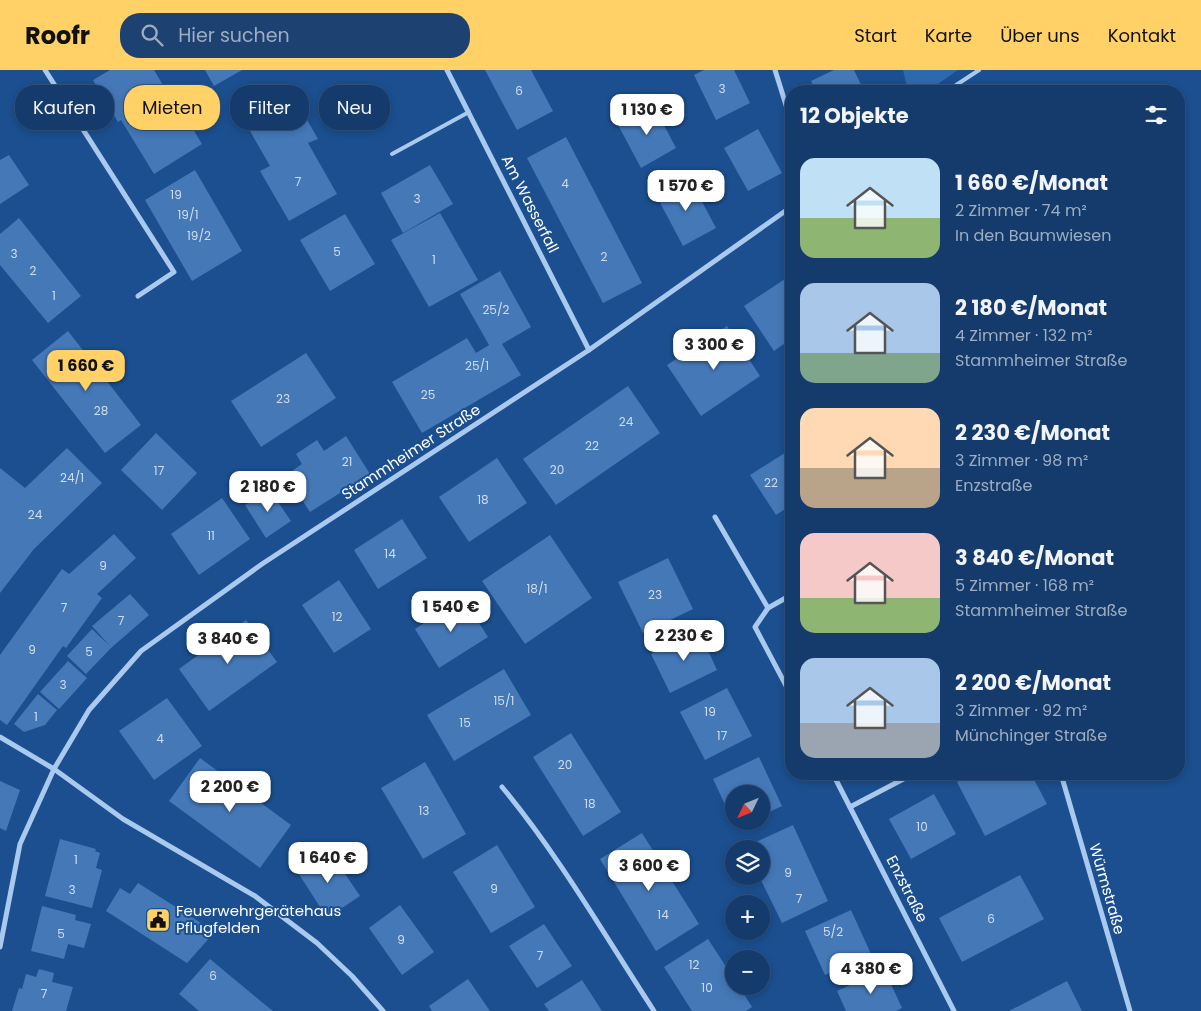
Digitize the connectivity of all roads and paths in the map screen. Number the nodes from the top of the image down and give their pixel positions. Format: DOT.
graph roads {
  1 [pos="45,70"];
  2 [pos="448,70"];
  3 [pos="775,70"];
  4 [pos="979,70"];
  5 [pos="956,85"];
  6 [pos="785,102"];
  7 [pos="469,112"];
  8 [pos="392,154"];
  9 [pos="785,211"];
  10 [pos="138,296"];
  11 [pos="589,350"];
  12 [pos="715,517"];
  13 [pos="785,598"];
  14 [pos="768,608"];
  15 [pos="785,684"];
  16 [pos="0,737"];
  17 [pos="54,770"];
  18 [pos="836,780"];
  19 [pos="902,780"];
  20 [pos="1063,780"];
  21 [pos="502,787"];
  22 [pos="850,807"];
  23 [pos="0,947"];
  24 [pos="383,1011"];
  25 [pos="654,1011"];
  26 [pos="954,1011"];
  27 [pos="1130,1011"];
  1 -- 10 [label="street"];
  2 -- 7 [label="street, Am Wasserfall"];
  3 -- 6 [label="street"];
  4 -- 5 [label="lane"];
  7 -- 8 [label="lane"];
  7 -- 11 [label="street, Am Wasserfall"];
  9 -- 11 [label="street, Stammheimer Straße"];
  11 -- 17 [label="street, Stammheimer Straße"];
  12 -- 14 [label="street"];
  13 -- 14 [label="street"];
  14 -- 15 [label="street"];
  16 -- 17 [label="street"];
  17 -- 23 [label="street, Stammheimer Straße"];
  17 -- 24 [label="street"];
  18 -- 22 [label="street, Enzstraße"];
  19 -- 22 [label="street"];
  20 -- 27 [label="street, Würmstraße"];
  21 -- 25 [label="street"];
  22 -- 26 [label="street, Enzstraße"];
}
